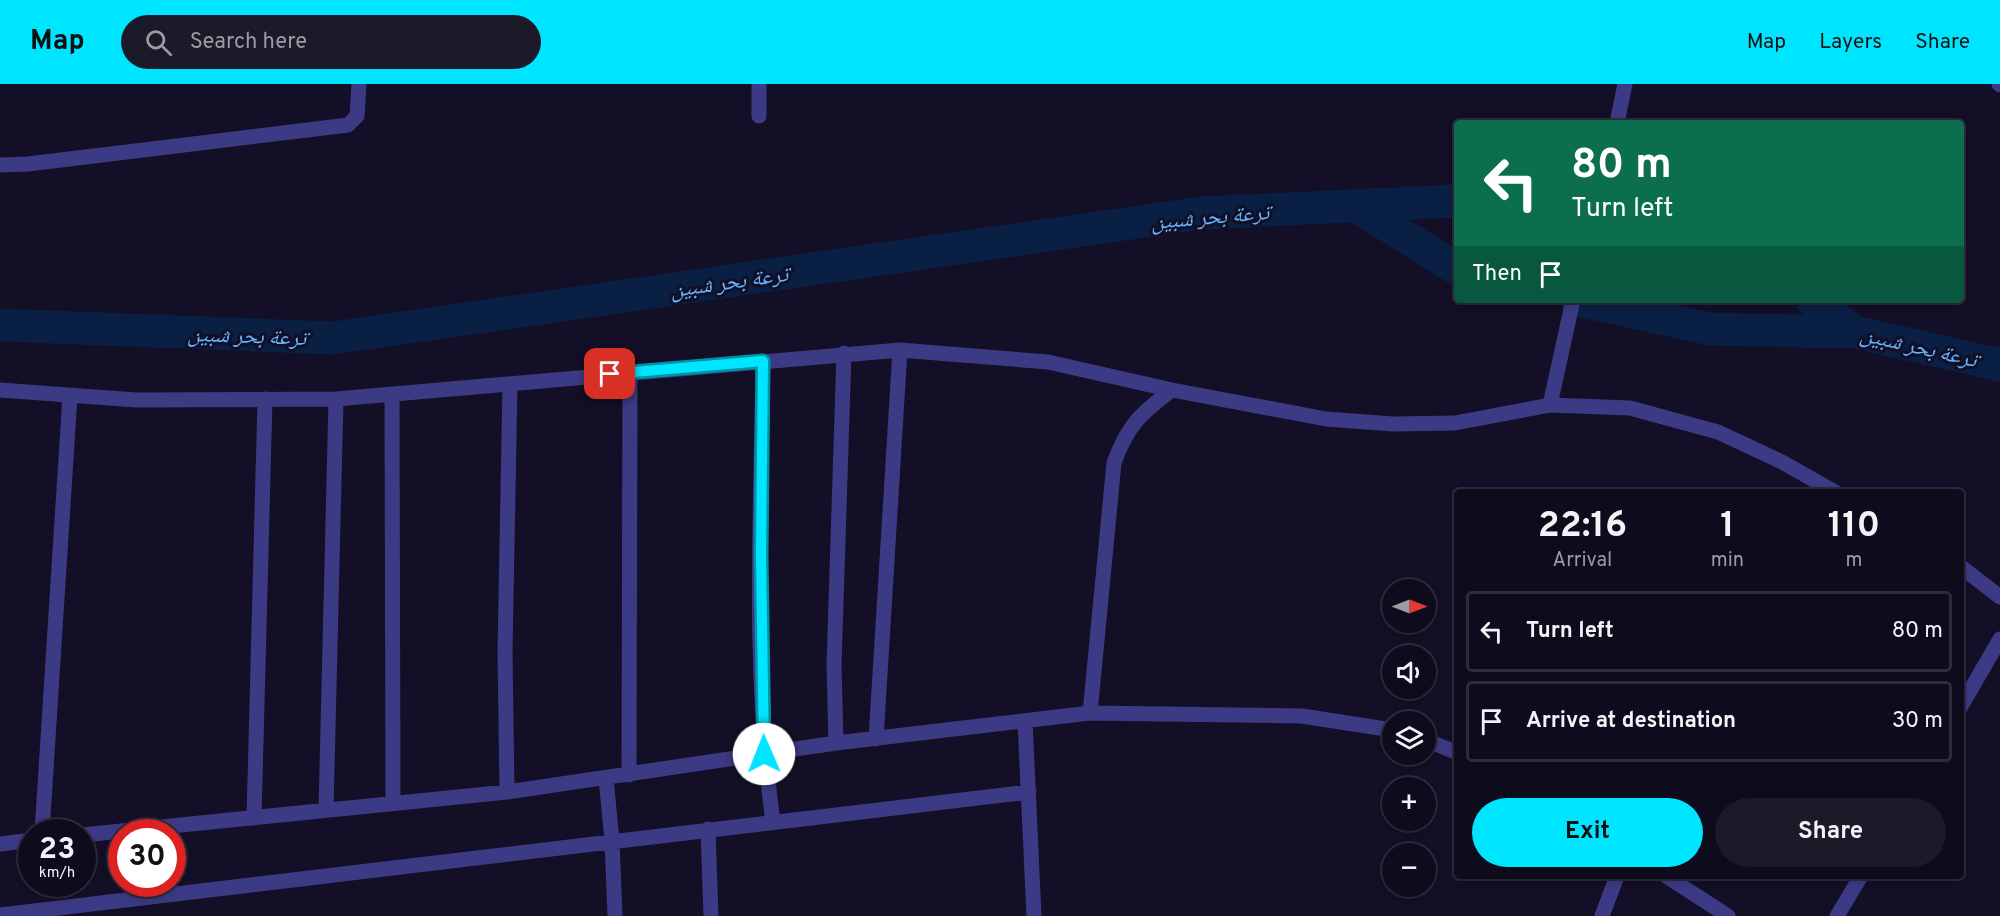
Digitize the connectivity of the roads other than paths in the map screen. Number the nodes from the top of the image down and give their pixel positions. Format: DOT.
graph roads {
  1 [pos="359,84"];
  2 [pos="759,84"];
  3 [pos="1625,84"];
  4 [pos="759,116"];
  5 [pos="1618,120"];
  6 [pos="0,165"];
  7 [pos="1573,303"];
  8 [pos="900,350"];
  9 [pos="844,353"];
  10 [pos="763,361"];
  11 [pos="630,372"];
  12 [pos="510,384"];
  13 [pos="0,390"];
  14 [pos="1172,390"];
  15 [pos="70,396"];
  16 [pos="392,396"];
  17 [pos="265,399"];
  18 [pos="336,399"];
  19 [pos="1550,405"];
  20 [pos="1830,489"];
  21 [pos="1964,569"];
  22 [pos="2000,597"];
  23 [pos="2000,639"];
  24 [pos="1964,701"];
  25 [pos="1090,713"];
  26 [pos="1025,721"];
  27 [pos="1382,728"];
  28 [pos="876,739"];
  29 [pos="836,742"];
  30 [pos="1436,744"];
  31 [pos="1454,751"];
  32 [pos="764,754"];
  33 [pos="629,775"];
  34 [pos="606,778"];
  35 [pos="507,792"];
  36 [pos="1029,792"];
  37 [pos="393,803"];
  38 [pos="326,810"];
  39 [pos="254,818"];
  40 [pos="43,819"];
  41 [pos="773,822"];
  42 [pos="708,830"];
  43 [pos="96,834"];
  44 [pos="612,841"];
  45 [pos="18,842"];
  46 [pos="0,844"];
  47 [pos="1616,879"];
  48 [pos="1671,879"];
  49 [pos="1859,879"];
  50 [pos="0,915"];
  51 [pos="615,916"];
  52 [pos="711,916"];
  53 [pos="1034,916"];
  54 [pos="1602,916"];
  55 [pos="1728,916"];
  56 [pos="1837,916"];
  1 -- 6 [label="street"];
  2 -- 4 [label="street"];
  3 -- 5 [label="street"];
  7 -- 19 [label="street"];
  8 -- 9 [label="street"];
  8 -- 14 [label="street"];
  8 -- 28 [label="street"];
  9 -- 10 [label="street"];
  9 -- 29 [label="street"];
  10 -- 11 [label="street"];
  10 -- 32 [label="street"];
  11 -- 12 [label="street"];
  11 -- 33 [label="street"];
  12 -- 16 [label="street"];
  12 -- 35 [label="street"];
  13 -- 15 [label="street"];
  14 -- 19 [label="street"];
  14 -- 25 [label="street"];
  15 -- 17 [label="street"];
  15 -- 40 [label="street"];
  16 -- 18 [label="street"];
  16 -- 37 [label="street"];
  17 -- 18 [label="street"];
  17 -- 39 [label="street"];
  18 -- 38 [label="street"];
  19 -- 20 [label="street"];
  21 -- 22 [label="street"];
  23 -- 24 [label="street"];
  25 -- 26 [label="street"];
  25 -- 27 [label="street"];
  26 -- 28 [label="street"];
  26 -- 36 [label="street"];
  28 -- 29 [label="street"];
  29 -- 32 [label="street"];
  30 -- 31 [label="street"];
  32 -- 33 [label="street"];
  32 -- 41 [label="street"];
  33 -- 34 [label="street"];
  34 -- 35 [label="street"];
  34 -- 44 [label="street"];
  35 -- 37 [label="street"];
  36 -- 41 [label="street"];
  36 -- 53 [label="street"];
  37 -- 38 [label="street"];
  38 -- 39 [label="street"];
  39 -- 43 [label="street"];
  41 -- 42 [label="street"];
  42 -- 44 [label="street"];
  42 -- 52 [label="street"];
  44 -- 50 [label="street"];
  44 -- 51 [label="street"];
  45 -- 46 [label="street"];
  47 -- 54 [label="street"];
  48 -- 55 [label="street"];
  49 -- 56 [label="street"];
}
